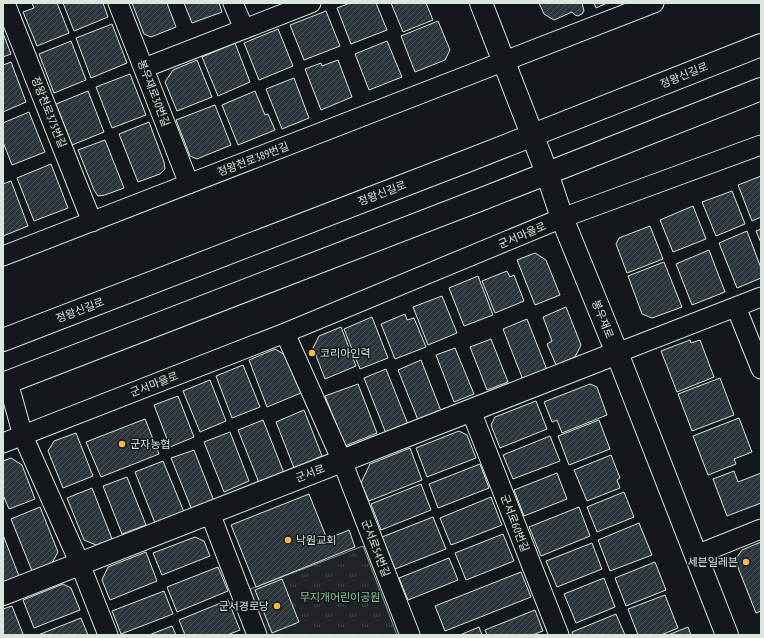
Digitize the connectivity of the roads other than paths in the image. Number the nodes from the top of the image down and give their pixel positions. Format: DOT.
graph roads {
  1 [pos="5,3"];
  2 [pos="118,3"];
  3 [pos="234,3"];
  4 [pos="311,3"];
  5 [pos="481,3"];
  6 [pos="654,3"];
  7 [pos="244,29"];
  8 [pos="761,45"];
  9 [pos="504,61"];
  10 [pos="144,68"];
  11 [pos="761,89"];
  12 [pos="532,135"];
  13 [pos="761,145"];
  14 [pos="547,173"];
  15 [pos="189,184"];
  16 [pos="562,218"];
  17 [pos="92,222"];
  18 [pos="3,256"];
  19 [pos="761,297"];
  20 [pos="736,307"];
  21 [pos="285,333"];
  22 [pos="3,340"];
  23 [pos="617,353"];
  24 [pos="761,369"];
  25 [pos="6,383"];
  26 [pos="471,411"];
  27 [pos="23,436"];
  28 [pos="3,443"];
  29 [pos="342,461"];
  30 [pos="210,513"];
  31 [pos="761,529"];
  32 [pos="696,555"];
  33 [pos="80,564"];
  34 [pos="3,594"];
  35 [pos="108,635"];
  36 [pos="258,635"];
  37 [pos="410,635"];
  38 [pos="559,635"];
  39 [pos="727,635"];
  1 -- 17 [label="street, 정왕천로375번길"];
  2 -- 10 [label="street, 봉우재로30번길"];
  3 -- 7 [label="street"];
  4 -- 7 [label="street"];
  5 -- 9 [label="street, 봉우재로"];
  6 -- 9 [label="street, 정왕천로389번길"];
  7 -- 10 [label="street"];
  8 -- 12 [label="street, 정왕신길로"];
  9 -- 12 [label="street, 봉우재로"];
  9 -- 15 [label="street, 정왕천로389번길"];
  10 -- 15 [label="street, 봉우재로30번길"];
  11 -- 14 [label="street"];
  12 -- 14 [label="street, 봉우재로"];
  12 -- 22 [label="street, 정왕신길로"];
  13 -- 16 [label="street, 군서마을로"];
  14 -- 16 [label="street, 봉우재로"];
  14 -- 25 [label="street"];
  15 -- 17 [label="street, 정왕천로389번길"];
  16 -- 21 [label="street, 군서마을로"];
  16 -- 23 [label="street, 봉우재로"];
  17 -- 18 [label="street, 정왕천로389번길"];
  19 -- 20 [label="street"];
  20 -- 23 [label="street"];
  20 -- 24 [label="street"];
  21 -- 27 [label="street, 군서마을로"];
  21 -- 29 [label="street"];
  23 -- 26 [label="street, 군서로"];
  23 -- 32 [label="street, 봉우재로"];
  25 -- 27 [label="street"];
  26 -- 29 [label="street, 군서로"];
  26 -- 38 [label="street, 군서로60번길"];
  27 -- 28 [label="street, 군서마을로"];
  27 -- 33 [label="street"];
  29 -- 30 [label="street, 군서로"];
  29 -- 37 [label="street, 군서로54번길"];
  30 -- 33 [label="street, 군서로"];
  30 -- 36 [label="street"];
  31 -- 32 [label="street"];
  32 -- 39 [label="street, 봉우재로"];
  33 -- 34 [label="street, 군서로"];
  33 -- 35 [label="street"];
}
